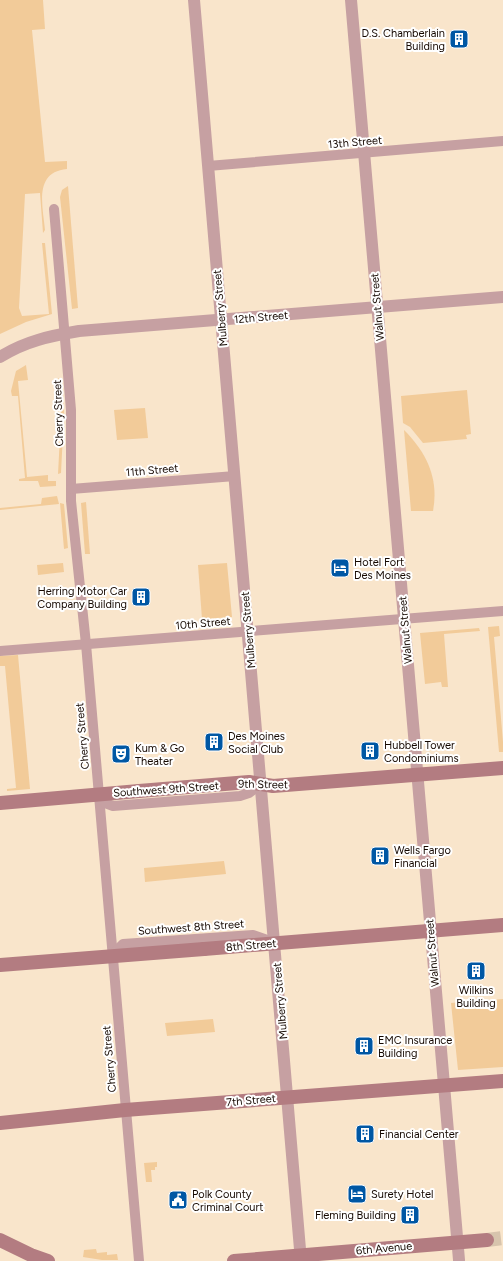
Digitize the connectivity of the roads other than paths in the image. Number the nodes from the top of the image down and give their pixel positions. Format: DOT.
graph roads {
  1 [pos="194,0"];
  2 [pos="351,0"];
  3 [pos="503,141"];
  4 [pos="364,153"];
  5 [pos="208,166"];
  6 [pos="54,209"];
  7 [pos="503,297"];
  8 [pos="377,308"];
  9 [pos="221,321"];
  10 [pos="65,333"];
  11 [pos="0,357"];
  12 [pos="235,476"];
  13 [pos="71,490"];
  14 [pos="503,611"];
  15 [pos="405,619"];
  16 [pos="248,631"];
  17 [pos="86,644"];
  18 [pos="0,651"];
  19 [pos="503,768"];
  20 [pos="417,774"];
  21 [pos="261,784"];
  22 [pos="99,796"];
  23 [pos="0,804"];
  24 [pos="503,925"];
  25 [pos="430,931"];
  26 [pos="275,943"];
  27 [pos="112,955"];
  28 [pos="0,965"];
  29 [pos="503,1080"];
  30 [pos="444,1085"];
  31 [pos="288,1097"];
  32 [pos="125,1110"];
  33 [pos="0,1123"];
  34 [pos="0,1240"];
  35 [pos="487,1240"];
  36 [pos="457,1242"];
  37 [pos="301,1258"];
  38 [pos="459,1260"];
  39 [pos="48,1261"];
  40 [pos="139,1261"];
  41 [pos="234,1261"];
  1 -- 5 [label="street, Mulberry Street"];
  2 -- 4 [label="street, Walnut Street"];
  3 -- 4 [label="street, 13th Street"];
  4 -- 5 [label="street, 13th Street"];
  4 -- 8 [label="street, Walnut Street"];
  5 -- 9 [label="street, Mulberry Street"];
  6 -- 10 [label="street, Cherry Street"];
  7 -- 8 [label="street, 12th Street"];
  8 -- 9 [label="street, 12th Street"];
  8 -- 15 [label="street, Walnut Street"];
  9 -- 10 [label="street, 12th Street"];
  9 -- 12 [label="street, Mulberry Street"];
  10 -- 11 [label="street, 12th Street"];
  10 -- 13 [label="street, Cherry Street"];
  12 -- 13 [label="street, 11th Street"];
  12 -- 16 [label="street, Mulberry Street"];
  13 -- 17 [label="street, Cherry Street"];
  14 -- 15 [label="street, 10th Street"];
  15 -- 16 [label="street, 10th Street"];
  15 -- 20 [label="street, Walnut Street"];
  16 -- 17 [label="street, 10th Street"];
  16 -- 21 [label="street, Mulberry Street"];
  17 -- 18 [label="street, 10th Street"];
  17 -- 22 [label="street, Cherry Street"];
  19 -- 20 [label="main road, 9th Street"];
  20 -- 21 [label="main road, 9th Street"];
  20 -- 25 [label="street, Walnut Street"];
  21 -- 22 [label="street, Southwest 9th Street"];
  21 -- 23 [label="main road, 9th Street, bridge"];
  21 -- 26 [label="street, Mulberry Street"];
  22 -- 23 [label="street, Southwest 9th Street"];
  22 -- 27 [label="street, Cherry Street"];
  24 -- 25 [label="main road, 8th Street"];
  25 -- 26 [label="main road, 8th Street"];
  25 -- 30 [label="street, Walnut Street"];
  26 -- 27 [label="street, Southwest 8th Street"];
  26 -- 28 [label="main road, 8th Street, bridge"];
  26 -- 31 [label="street, Mulberry Street"];
  27 -- 32 [label="street, Cherry Street"];
  29 -- 30 [label="main road, 7th Street"];
  30 -- 31 [label="main road, 7th Street"];
  30 -- 36 [label="street, Walnut Street"];
  31 -- 32 [label="main road, 7th Street"];
  31 -- 37 [label="street, Mulberry Street"];
  32 -- 33 [label="main road, 7th Street"];
  32 -- 40 [label="street, Cherry Street"];
  34 -- 39 [label="main road"];
  35 -- 36 [label="main road, 6th Avenue"];
  36 -- 37 [label="main road, 6th Avenue"];
  36 -- 38 [label="street, Walnut Street"];
  37 -- 41 [label="main road, 6th Avenue"];
}
